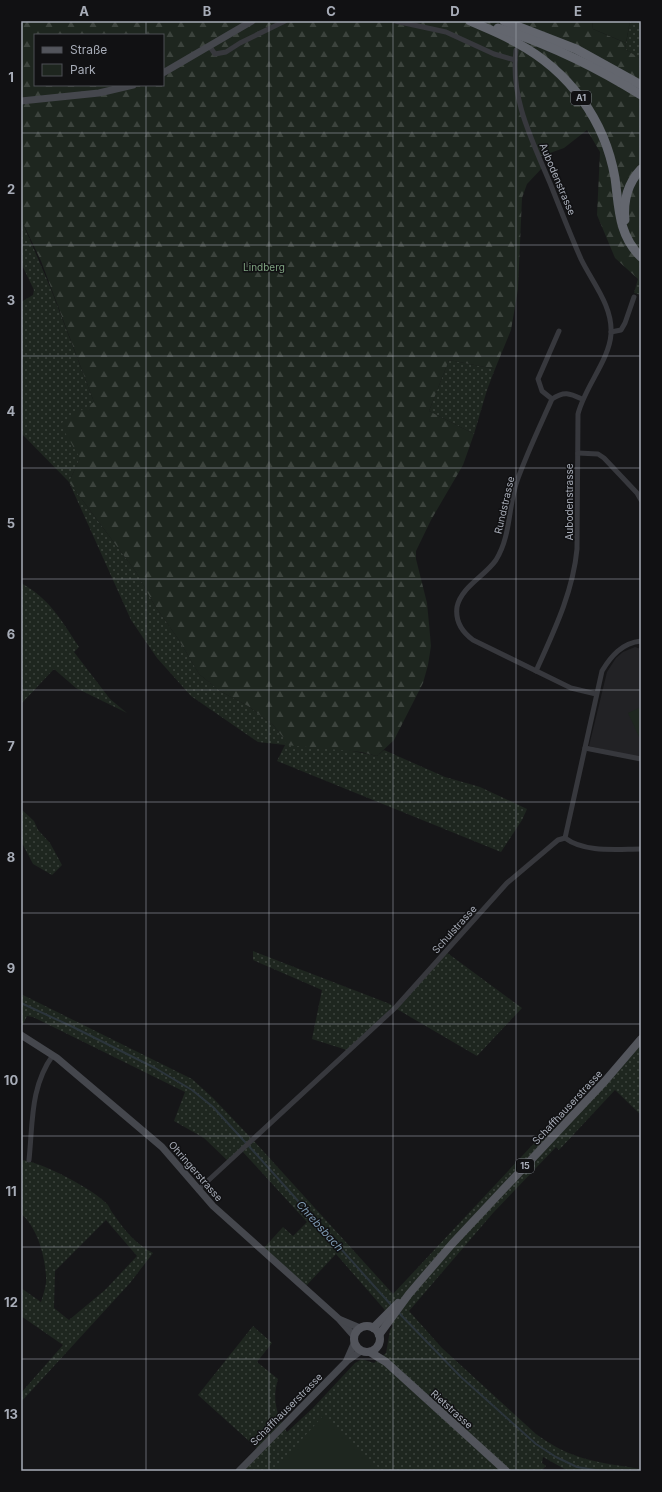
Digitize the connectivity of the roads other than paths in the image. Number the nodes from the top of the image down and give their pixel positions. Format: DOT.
graph roads {
  1 [pos="252,21"];
  2 [pos="285,21"];
  3 [pos="395,21"];
  4 [pos="470,21"];
  5 [pos="474,21"];
  6 [pos="504,21"];
  7 [pos="210,47"];
  8 [pos="516,50"];
  9 [pos="515,60"];
  10 [pos="164,72"];
  11 [pos="641,85"];
  12 [pos="129,86"];
  13 [pos="641,95"];
  14 [pos="21,101"];
  15 [pos="641,169"];
  16 [pos="641,248"];
  17 [pos="641,257"];
  18 [pos="634,297"];
  19 [pos="559,331"];
  20 [pos="611,332"];
  21 [pos="582,398"];
  22 [pos="552,399"];
  23 [pos="578,453"];
  24 [pos="641,500"];
  25 [pos="641,641"];
  26 [pos="536,671"];
  27 [pos="596,694"];
  28 [pos="585,748"];
  29 [pos="641,759"];
  30 [pos="565,838"];
  31 [pos="641,849"];
  32 [pos="21,1035"];
  33 [pos="641,1039"];
  34 [pos="21,1040"];
  35 [pos="33,1042"];
  36 [pos="53,1055"];
  37 [pos="29,1160"];
  38 [pos="198,1190"];
  39 [pos="392,1314"];
  40 [pos="339,1319"];
  41 [pos="360,1328"];
  42 [pos="373,1328"];
  43 [pos="379,1334"];
  44 [pos="354,1340"];
  45 [pos="378,1346"];
  46 [pos="361,1351"];
  47 [pos="370,1352"];
  48 [pos="347,1361"];
  49 [pos="386,1362"];
  50 [pos="239,1471"];
  51 [pos="506,1471"];
  1 -- 7 [label="main road"];
  2 -- 7 [label="street"];
  3 -- 9 [label="street"];
  4 -- 17 [label="highway, A1"];
  5 -- 13 [label="highway"];
  6 -- 11 [label="highway"];
  7 -- 10 [label="main road"];
  8 -- 9 [label="street, Aubodenstrasse"];
  9 -- 20 [label="street, Aubodenstrasse"];
  12 -- 14 [label="main road"];
  15 -- 16 [label="highway"];
  18 -- 20 [label="street"];
  19 -- 22 [label="street"];
  20 -- 21 [label="street, Aubodenstrasse"];
  21 -- 22 [label="street"];
  21 -- 23 [label="street, Aubodenstrasse"];
  22 -- 26 [label="street, Rundstrasse"];
  23 -- 24 [label="street"];
  23 -- 26 [label="street, Aubodenstrasse"];
  25 -- 27 [label="street"];
  26 -- 27 [label="street, Rundstrasse"];
  27 -- 28 [label="street"];
  28 -- 29 [label="street"];
  28 -- 30 [label="street"];
  30 -- 31 [label="street"];
  30 -- 38 [label="street, Schulstrasse"];
  32 -- 35 [label="main road, Ohringerstrasse"];
  33 -- 39 [label="main road, Schaffhauserstrasse / 15"];
  34 -- 35 [label="main road, Ohringerstrasse"];
  35 -- 36 [label="main road, Ohringerstrasse"];
  36 -- 37 [label="street"];
  36 -- 38 [label="main road, Ohringerstrasse"];
  38 -- 40 [label="main road, Ohringerstrasse"];
  39 -- 42 [label="main road, Schaffhauserstrasse / 15"];
  39 -- 43 [label="main road, Schaffhauserstrasse / 15"];
  40 -- 41 [label="main road, Ohringerstrasse"];
  40 -- 44 [label="main road, Ohringerstrasse"];
  41 -- 42 [label="main road"];
  41 -- 44 [label="main road"];
  42 -- 43 [label="main road"];
  43 -- 45 [label="main road"];
  44 -- 46 [label="main road"];
  44 -- 48 [label="main road, Schaffhauserstrasse"];
  45 -- 47 [label="main road"];
  45 -- 49 [label="main road, Rietstrasse"];
  46 -- 47 [label="main road"];
  46 -- 48 [label="main road, Schaffhauserstrasse"];
  47 -- 49 [label="main road, Rietstrasse"];
  48 -- 50 [label="main road, Schaffhauserstrasse"];
  49 -- 51 [label="main road, Rietstrasse"];
}
